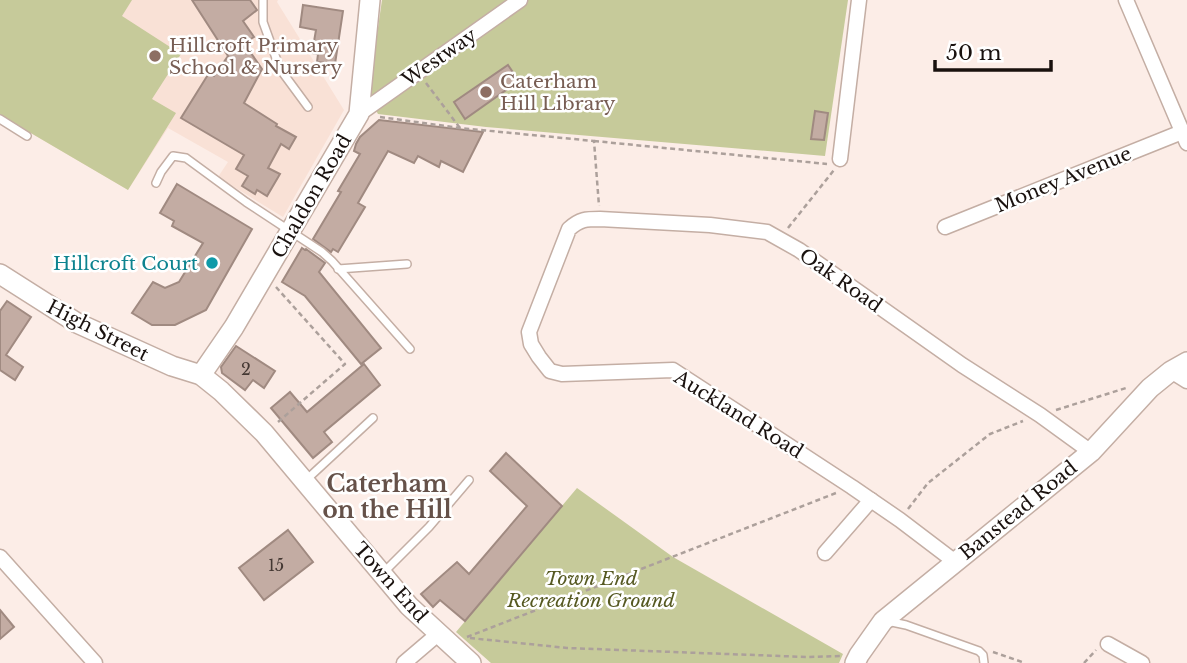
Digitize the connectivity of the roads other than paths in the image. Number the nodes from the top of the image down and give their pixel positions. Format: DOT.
graph roads {
  1 [pos="263,0"];
  2 [pos="369,0"];
  3 [pos="520,0"];
  4 [pos="859,0"];
  5 [pos="1126,0"];
  6 [pos="308,107"];
  7 [pos="359,114"];
  8 [pos="0,119"];
  9 [pos="27,136"];
  10 [pos="1184,138"];
  11 [pos="839,162"];
  12 [pos="156,183"];
  13 [pos="945,227"];
  14 [pos="291,232"];
  15 [pos="564,241"];
  16 [pos="407,264"];
  17 [pos="338,269"];
  18 [pos="0,275"];
  19 [pos="410,349"];
  20 [pos="1182,371"];
  21 [pos="201,375"];
  22 [pos="373,418"];
  23 [pos="1091,452"];
  24 [pos="469,480"];
  25 [pos="304,481"];
  26 [pos="871,500"];
  27 [pos="825,553"];
  28 [pos="0,557"];
  29 [pos="954,561"];
  30 [pos="382,574"];
  31 [pos="883,621"];
  32 [pos="438,634"];
  33 [pos="1108,644"];
  34 [pos="857,659"];
  35 [pos="95,663"];
  36 [pos="404,663"];
  37 [pos="471,663"];
  38 [pos="984,663"];
  39 [pos="1142,663"];
  1 -- 6 [label="lane"];
  2 -- 7 [label="main road, Chaldon Road"];
  3 -- 7 [label="street, Westway"];
  4 -- 11 [label="street"];
  5 -- 10 [label="street"];
  7 -- 14 [label="main road, Chaldon Road"];
  8 -- 9 [label="lane"];
  10 -- 13 [label="street, Money Avenue"];
  12 -- 14 [label="lane"];
  14 -- 17 [label="lane"];
  14 -- 21 [label="main road, Chaldon Road"];
  15 -- 23 [label="street, Oak Road"];
  15 -- 26 [label="street, Auckland Road"];
  16 -- 17 [label="lane"];
  17 -- 19 [label="lane"];
  18 -- 21 [label="main road, High Street"];
  20 -- 23 [label="main road, Banstead Road"];
  21 -- 25 [label="main road, Town End"];
  22 -- 25 [label="lane"];
  23 -- 29 [label="main road, Banstead Road"];
  24 -- 30 [label="lane"];
  25 -- 30 [label="main road, Town End"];
  26 -- 27 [label="street"];
  26 -- 29 [label="street, Auckland Road"];
  28 -- 35 [label="street"];
  29 -- 31 [label="main road, Banstead Road"];
  30 -- 32 [label="main road, Town End"];
  31 -- 34 [label="main road, Banstead Road"];
  31 -- 38 [label="lane"];
  32 -- 36 [label="street"];
  32 -- 37 [label="main road, Town End"];
  33 -- 39 [label="street"];
}
